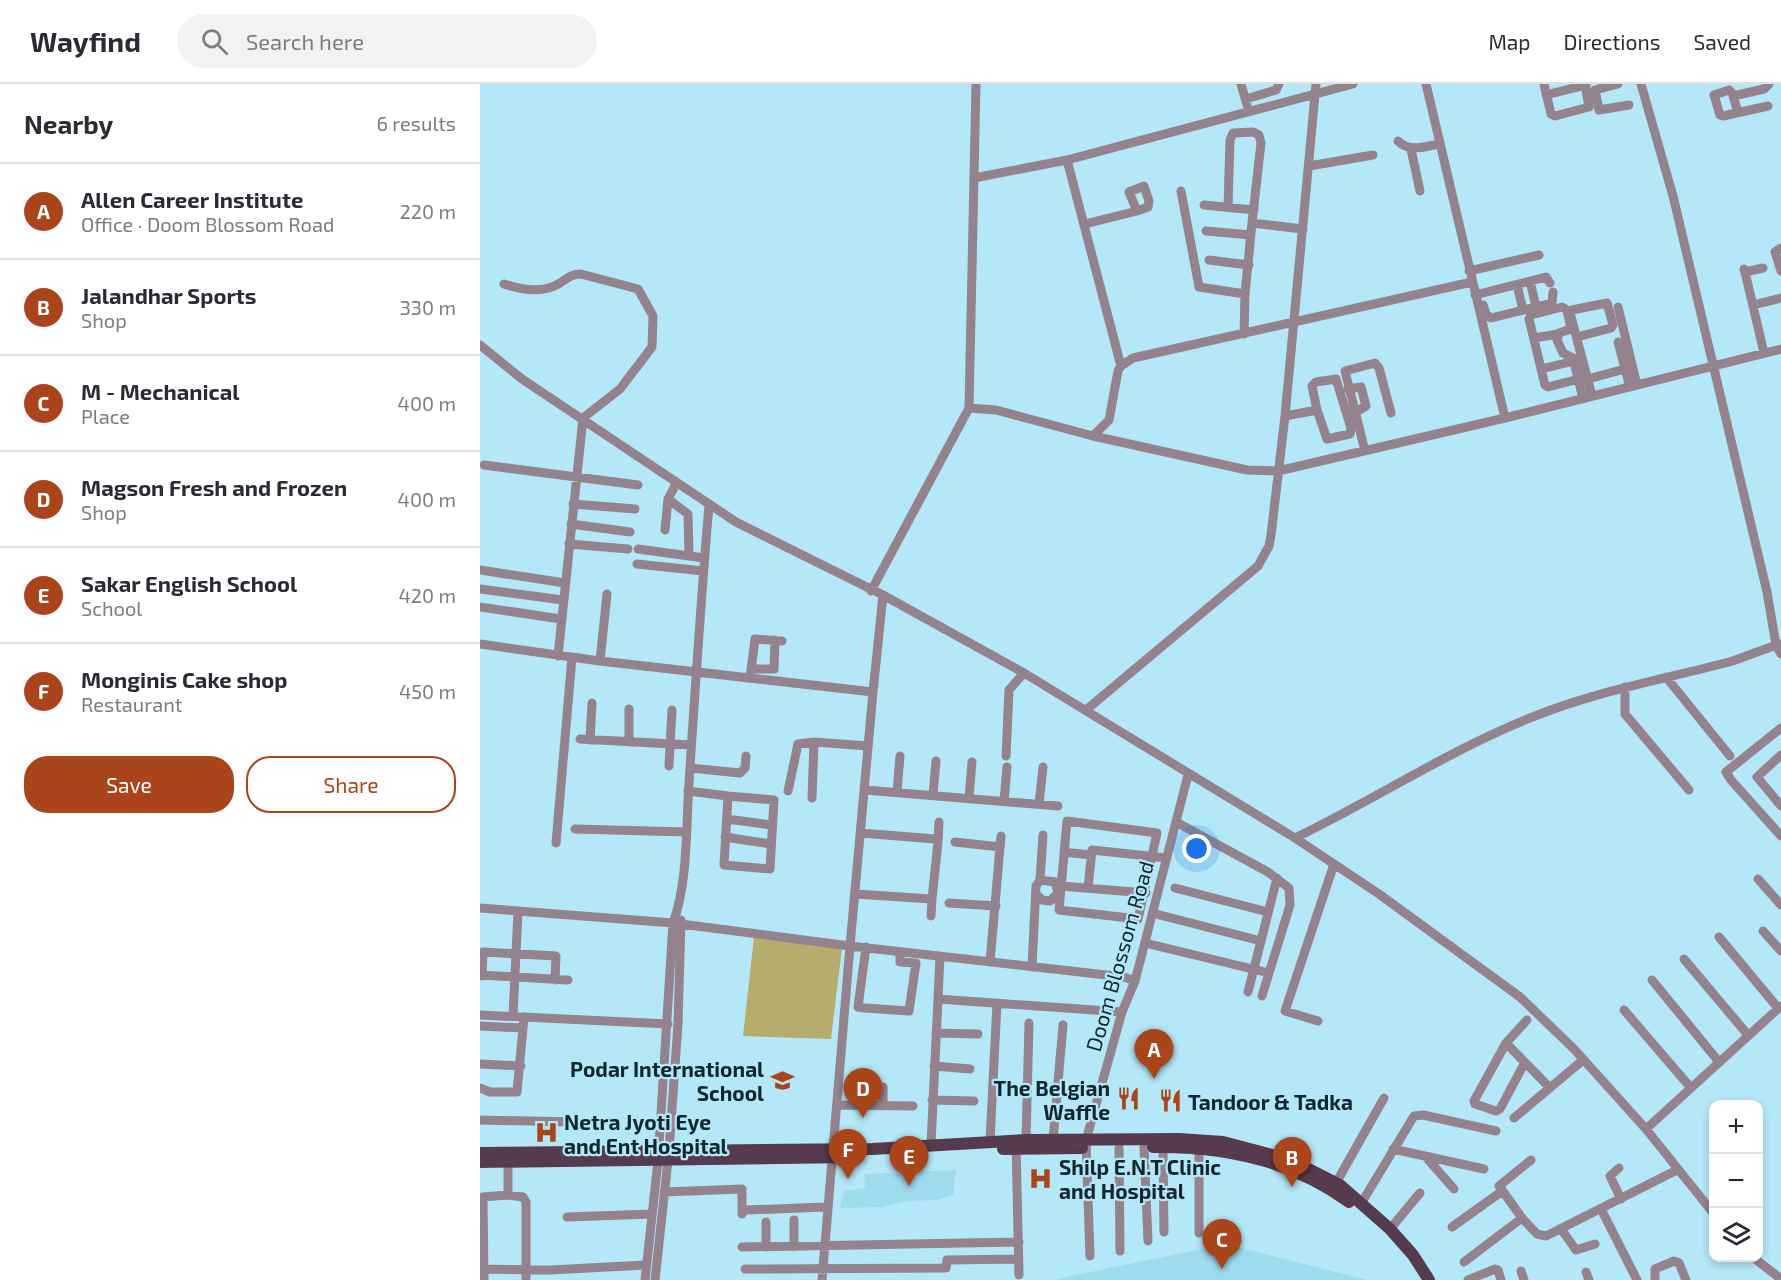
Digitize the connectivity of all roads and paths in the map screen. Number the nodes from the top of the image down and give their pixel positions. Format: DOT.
graph roads {
  1 [pos="976,84"];
  2 [pos="1241,84"];
  3 [pos="1279,84"];
  4 [pos="1316,84"];
  5 [pos="1353,84"];
  6 [pos="1426,84"];
  7 [pos="1544,84"];
  8 [pos="1585,84"];
  9 [pos="1618,84"];
  10 [pos="1641,84"];
  11 [pos="1605,86"];
  12 [pos="1768,86"];
  13 [pos="1315,94"];
  14 [pos="1546,95"];
  15 [pos="1733,96"];
  16 [pos="1246,99"];
  17 [pos="1629,105"];
  18 [pos="1249,110"];
  19 [pos="1738,112"];
  20 [pos="1398,141"];
  21 [pos="1440,144"];
  22 [pos="1411,149"];
  23 [pos="1373,154"];
  24 [pos="1067,160"];
  25 [pos="1309,166"];
  26 [pos="974,178"];
  27 [pos="1181,190"];
  28 [pos="1420,191"];
  29 [pos="1204,205"];
  30 [pos="1228,207"];
  31 [pos="1254,210"];
  32 [pos="1137,211"];
  33 [pos="1085,224"];
  34 [pos="1252,224"];
  35 [pos="1303,229"];
  36 [pos="1206,231"];
  37 [pos="1251,235"];
  38 [pos="1781,248"];
  39 [pos="1539,255"];
  40 [pos="1209,260"];
  41 [pos="1249,265"];
  42 [pos="1763,268"];
  43 [pos="1469,271"];
  44 [pos="1781,271"];
  45 [pos="1530,281"];
  46 [pos="1472,282"];
  47 [pos="504,284"];
  48 [pos="1517,285"];
  49 [pos="1245,294"];
  50 [pos="1478,294"];
  51 [pos="1781,298"];
  52 [pos="1753,305"];
  53 [pos="1536,307"];
  54 [pos="1618,307"];
  55 [pos="1523,310"];
  56 [pos="1294,324"];
  57 [pos="1244,334"];
  58 [pos="1558,334"];
  59 [pos="1577,337"];
  60 [pos="1533,338"];
  61 [pos="1618,342"];
  62 [pos="480,345"];
  63 [pos="1781,349"];
  64 [pos="1764,353"];
  65 [pos="1574,362"];
  66 [pos="1714,365"];
  67 [pos="1121,366"];
  68 [pos="1541,369"];
  69 [pos="1625,369"];
  70 [pos="1583,379"];
  71 [pos="1634,386"];
  72 [pos="1587,397"];
  73 [pos="969,408"];
  74 [pos="1317,410"];
  75 [pos="1391,413"];
  76 [pos="1285,416"];
  77 [pos="583,418"];
  78 [pos="1505,418"];
  79 [pos="1093,436"];
  80 [pos="1365,451"];
  81 [pos="484,465"];
  82 [pos="1278,471"];
  83 [pos="576,476"];
  84 [pos="638,484"];
  85 [pos="676,484"];
  86 [pos="668,499"];
  87 [pos="573,504"];
  88 [pos="709,505"];
  89 [pos="635,509"];
  90 [pos="571,524"];
  91 [pos="665,530"];
  92 [pos="630,532"];
  93 [pos="569,544"];
  94 [pos="628,549"];
  95 [pos="638,549"];
  96 [pos="689,555"];
  97 [pos="704,558"];
  98 [pos="636,564"];
  99 [pos="480,570"];
  100 [pos="703,572"];
  101 [pos="565,583"];
  102 [pos="480,589"];
  103 [pos="871,591"];
  104 [pos="607,594"];
  105 [pos="883,595"];
  106 [pos="563,600"];
  107 [pos="480,607"];
  108 [pos="561,619"];
  109 [pos="480,644"];
  110 [pos="1779,648"];
  111 [pos="558,656"];
  112 [pos="572,657"];
  113 [pos="600,661"];
  114 [pos="695,672"];
  115 [pos="1024,673"];
  116 [pos="751,674"];
  117 [pos="1666,677"];
  118 [pos="1625,687"];
  119 [pos="873,692"];
  120 [pos="592,703"];
  121 [pos="629,709"];
  122 [pos="672,710"];
  123 [pos="1086,710"];
  124 [pos="1781,728"];
  125 [pos="629,742"];
  126 [pos="814,742"];
  127 [pos="670,744"];
  128 [pos="691,745"];
  129 [pos="868,746"];
  130 [pos="1781,755"];
  131 [pos="746,756"];
  132 [pos="900,756"];
  133 [pos="1006,756"];
  134 [pos="1730,756"];
  135 [pos="936,761"];
  136 [pos="972,762"];
  137 [pos="669,766"];
  138 [pos="1043,767"];
  139 [pos="690,768"];
  140 [pos="1007,768"];
  141 [pos="1188,775"];
  142 [pos="865,790"];
  143 [pos="1689,790"];
  144 [pos="688,791"];
  145 [pos="788,791"];
  146 [pos="897,792"];
  147 [pos="933,795"];
  148 [pos="728,796"];
  149 [pos="812,798"];
  150 [pos="969,798"];
  151 [pos="1004,801"];
  152 [pos="1039,804"];
  153 [pos="1058,806"];
  154 [pos="1781,806"];
  155 [pos="727,819"];
  156 [pos="939,822"];
  157 [pos="1176,822"];
  158 [pos="772,825"];
  159 [pos="575,829"];
  160 [pos="686,832"];
  161 [pos="861,833"];
  162 [pos="1043,835"];
  163 [pos="1001,836"];
  164 [pos="1781,836"];
  165 [pos="725,837"];
  166 [pos="1295,838"];
  167 [pos="938,842"];
  168 [pos="955,842"];
  169 [pos="556,843"];
  170 [pos="771,844"];
  171 [pos="1000,847"];
  172 [pos="1064,852"];
  173 [pos="1091,855"];
  174 [pos="1151,856"];
  175 [pos="1167,858"];
  176 [pos="1334,864"];
  177 [pos="1276,878"];
  178 [pos="1758,879"];
  179 [pos="1040,880"];
  180 [pos="1061,886"];
  181 [pos="1088,888"];
  182 [pos="1176,888"];
  183 [pos="855,894"];
  184 [pos="1142,894"];
  185 [pos="1157,894"];
  186 [pos="1037,895"];
  187 [pos="932,899"];
  188 [pos="949,903"];
  189 [pos="1781,905"];
  190 [pos="996,906"];
  191 [pos="480,908"];
  192 [pos="518,911"];
  193 [pos="1268,912"];
  194 [pos="1152,913"];
  195 [pos="931,916"];
  196 [pos="677,924"];
  197 [pos="1763,931"];
  198 [pos="1719,937"];
  199 [pos="1261,941"];
  200 [pos="1145,943"];
  201 [pos="850,946"];
  202 [pos="866,947"];
  203 [pos="1781,951"];
  204 [pos="900,952"];
  205 [pos="516,954"];
  206 [pos="940,956"];
  207 [pos="1684,959"];
  208 [pos="990,962"];
  209 [pos="1032,967"];
  210 [pos="1253,970"];
  211 [pos="1269,973"];
  212 [pos="481,976"];
  213 [pos="515,977"];
  214 [pos="555,980"];
  215 [pos="568,980"];
  216 [pos="1652,980"];
  217 [pos="1135,981"];
  218 [pos="1248,993"];
  219 [pos="1262,996"];
  220 [pos="938,999"];
  221 [pos="997,1003"];
  222 [pos="1780,1007"];
  223 [pos="1624,1010"];
  224 [pos="1122,1012"];
  225 [pos="480,1015"];
  226 [pos="513,1016"];
  227 [pos="524,1017"];
  228 [pos="1527,1020"];
  229 [pos="1318,1021"];
  230 [pos="1029,1023"];
  231 [pos="668,1024"];
  232 [pos="1063,1024"];
  233 [pos="480,1026"];
  234 [pos="523,1028"];
  235 [pos="936,1033"];
  236 [pos="978,1034"];
  237 [pos="1748,1035"];
  238 [pos="1506,1043"];
  239 [pos="1583,1060"];
  240 [pos="1719,1062"];
  241 [pos="480,1064"];
  242 [pos="1524,1064"];
  243 [pos="520,1066"];
  244 [pos="934,1066"];
  245 [pos="970,1068"];
  246 [pos="480,1088"];
  247 [pos="867,1088"];
  248 [pos="883,1088"];
  249 [pos="1550,1088"];
  250 [pos="1691,1088"];
  251 [pos="1384,1098"];
  252 [pos="933,1100"];
  253 [pos="974,1101"];
  254 [pos="837,1105"];
  255 [pos="867,1105"];
  256 [pos="883,1106"];
  257 [pos="913,1106"];
  258 [pos="1514,1118"];
  259 [pos="480,1120"];
  260 [pos="575,1122"];
  261 [pos="1646,1129"];
  262 [pos="1496,1131"];
  263 [pos="1053,1140"];
  264 [pos="990,1141"];
  265 [pos="1020,1144"];
  266 [pos="1086,1144"];
  267 [pos="1203,1145"];
  268 [pos="1144,1147"];
  269 [pos="1163,1147"];
  270 [pos="931,1148"];
  271 [pos="1119,1148"];
  272 [pos="1393,1149"];
  273 [pos="480,1153"];
  274 [pos="832,1153"];
  275 [pos="663,1156"];
  276 [pos="1425,1156"];
  277 [pos="1531,1160"];
  278 [pos="480,1162"];
  279 [pos="508,1162"];
  280 [pos="1619,1168"];
  281 [pos="1484,1169"];
  282 [pos="1677,1170"];
  283 [pos="1337,1187"];
  284 [pos="1454,1189"];
  285 [pos="664,1192"];
  286 [pos="1501,1192"];
  287 [pos="1420,1193"];
  288 [pos="508,1195"];
  289 [pos="1621,1199"];
  290 [pos="1362,1202"];
  291 [pos="826,1207"];
  292 [pos="1601,1209"];
  293 [pos="1709,1209"];
  294 [pos="652,1214"];
  295 [pos="567,1217"];
  296 [pos="1522,1218"];
  297 [pos="794,1220"];
  298 [pos="766,1222"];
  299 [pos="1452,1227"];
  300 [pos="1561,1229"];
  301 [pos="1390,1230"];
  302 [pos="1164,1232"];
  303 [pos="1199,1233"];
  304 [pos="1148,1241"];
  305 [pos="1019,1242"];
  306 [pos="1595,1244"];
  307 [pos="742,1247"];
  308 [pos="766,1247"];
  309 [pos="794,1247"];
  310 [pos="824,1247"];
  311 [pos="1120,1251"];
  312 [pos="1090,1257"];
  313 [pos="1019,1259"];
  314 [pos="1464,1262"];
  315 [pos="1760,1262"];
  316 [pos="646,1265"];
  317 [pos="482,1269"];
  318 [pos="745,1269"];
  319 [pos="792,1269"];
  320 [pos="506,1275"];
  321 [pos="526,1275"];
  322 [pos="822,1275"];
  323 [pos="872,1275"];
  324 [pos="1019,1275"];
  325 [pos="1423,1277"];
  326 [pos="1781,1279"];
  327 [pos="484,1280"];
  328 [pos="645,1280"];
  329 [pos="654,1280"];
  330 [pos="793,1280"];
  331 [pos="1468,1280"];
  332 [pos="1501,1280"];
  333 [pos="1636,1280"];
  334 [pos="1655,1280"];
  335 [pos="1686,1280"];
  1 -- 26 [label="street"];
  2 -- 16 [label="street"];
  3 -- 16 [label="street"];
  4 -- 13 [label="street"];
  5 -- 13 [label="street"];
  6 -- 21 [label="street"];
  7 -- 14 [label="street"];
  8 -- 14 [label="street"];
  8 -- 14 [label="street"];
  9 -- 11 [label="street"];
  10 -- 66 [label="street"];
  11 -- 17 [label="street"];
  12 -- 15 [label="street"];
  12 -- 19 [label="street"];
  13 -- 18 [label="street"];
  13 -- 25 [label="street"];
  15 -- 19 [label="street"];
  15 -- 19 [label="street"];
  16 -- 18 [label="street"];
  18 -- 24 [label="street"];
  20 -- 22 [label="street"];
  21 -- 22 [label="street"];
  21 -- 43 [label="street"];
  22 -- 28 [label="street"];
  23 -- 25 [label="street"];
  24 -- 26 [label="street"];
  24 -- 33 [label="street"];
  25 -- 35 [label="street"];
  26 -- 73 [label="street"];
  27 -- 49 [label="street"];
  29 -- 30 [label="street"];
  30 -- 31 [label="street"];
  30 -- 31 [label="street"];
  31 -- 34 [label="street"];
  32 -- 33 [label="street"];
  33 -- 67 [label="street"];
  34 -- 35 [label="street"];
  34 -- 37 [label="street"];
  35 -- 56 [label="street"];
  36 -- 37 [label="street"];
  37 -- 41 [label="street"];
  38 -- 44 [label="street"];
  39 -- 43 [label="street"];
  40 -- 41 [label="street"];
  41 -- 49 [label="street"];
  42 -- 52 [label="street"];
  43 -- 46 [label="street"];
  45 -- 48 [label="street"];
  45 -- 53 [label="street"];
  45 -- 53 [label="street"];
  46 -- 50 [label="street"];
  46 -- 56 [label="street"];
  47 -- 77 [label="street"];
  48 -- 50 [label="street"];
  48 -- 55 [label="street"];
  49 -- 57 [label="street"];
  50 -- 55 [label="street"];
  50 -- 78 [label="street"];
  51 -- 52 [label="street"];
  52 -- 64 [label="street"];
  53 -- 55 [label="street"];
  54 -- 71 [label="street"];
  56 -- 57 [label="street"];
  56 -- 76 [label="street"];
  57 -- 67 [label="street"];
  58 -- 60 [label="street"];
  58 -- 60 [label="street"];
  58 -- 65 [label="street"];
  59 -- 59 [label="street"];
  59 -- 70 [label="street"];
  60 -- 68 [label="street"];
  61 -- 69 [label="street"];
  62 -- 77 [label="street"];
  63 -- 64 [label="street"];
  64 -- 66 [label="street"];
  65 -- 68 [label="street"];
  65 -- 70 [label="street"];
  66 -- 71 [label="street"];
  66 -- 110 [label="street"];
  67 -- 79 [label="street"];
  68 -- 70 [label="street"];
  69 -- 70 [label="street"];
  69 -- 71 [label="street"];
  70 -- 72 [label="street"];
  71 -- 72 [label="street"];
  72 -- 78 [label="street"];
  73 -- 79 [label="street"];
  73 -- 103 [label="street"];
  74 -- 74 [label="street"];
  74 -- 76 [label="street"];
  75 -- 80 [label="street"];
  76 -- 82 [label="street"];
  77 -- 83 [label="street"];
  77 -- 85 [label="street"];
  78 -- 80 [label="street"];
  79 -- 82 [label="street"];
  80 -- 82 [label="street"];
  81 -- 83 [label="street"];
  82 -- 123 [label="street"];
  83 -- 84 [label="street"];
  83 -- 87 [label="street"];
  85 -- 86 [label="street"];
  85 -- 88 [label="street"];
  86 -- 91 [label="street"];
  86 -- 96 [label="street"];
  87 -- 89 [label="street"];
  87 -- 90 [label="street"];
  88 -- 97 [label="street"];
  88 -- 103 [label="street"];
  90 -- 92 [label="street"];
  90 -- 93 [label="street"];
  93 -- 94 [label="street"];
  93 -- 101 [label="street"];
  95 -- 96 [label="street"];
  96 -- 97 [label="street"];
  97 -- 100 [label="street"];
  98 -- 100 [label="street"];
  99 -- 101 [label="street"];
  100 -- 114 [label="street"];
  101 -- 106 [label="street"];
  102 -- 106 [label="street"];
  103 -- 105 [label="street"];
  104 -- 113 [label="street"];
  105 -- 115 [label="street"];
  105 -- 119 [label="street"];
  106 -- 108 [label="street"];
  107 -- 108 [label="street"];
  108 -- 111 [label="street"];
  109 -- 111 [label="street"];
  110 -- 117 [label="street"];
  111 -- 112 [label="street"];
  112 -- 113 [label="street"];
  112 -- 169 [label="street"];
  113 -- 114 [label="street"];
  114 -- 116 [label="street"];
  114 -- 128 [label="street"];
  115 -- 123 [label="street"];
  115 -- 133 [label="street"];
  116 -- 116 [label="street"];
  116 -- 119 [label="street"];
  117 -- 118 [label="street"];
  117 -- 134 [label="street"];
  118 -- 143 [label="street"];
  118 -- 166 [label="street"];
  119 -- 129 [label="street"];
  120 -- 125 [label="street"];
  121 -- 125 [label="street"];
  122 -- 127 [label="street"];
  123 -- 141 [label="street"];
  124 -- 164 [label="street"];
  125 -- 127 [label="street"];
  126 -- 129 [label="street"];
  126 -- 145 [label="street"];
  126 -- 149 [label="street"];
  127 -- 128 [label="street"];
  127 -- 137 [label="street"];
  128 -- 139 [label="street"];
  129 -- 142 [label="street"];
  130 -- 154 [label="street"];
  131 -- 139 [label="street"];
  132 -- 146 [label="street"];
  135 -- 147 [label="street"];
  136 -- 150 [label="street"];
  138 -- 152 [label="street"];
  139 -- 144 [label="street"];
  140 -- 151 [label="street"];
  141 -- 157 [label="street, Doom Blossom Road"];
  141 -- 166 [label="street"];
  142 -- 146 [label="street"];
  142 -- 161 [label="street"];
  144 -- 148 [label="street"];
  144 -- 160 [label="street"];
  146 -- 147 [label="street"];
  147 -- 150 [label="street"];
  148 -- 155 [label="street"];
  148 -- 158 [label="street"];
  150 -- 151 [label="street"];
  151 -- 152 [label="street"];
  152 -- 153 [label="street"];
  155 -- 158 [label="street"];
  155 -- 165 [label="street"];
  156 -- 167 [label="street"];
  157 -- 175 [label="street, Doom Blossom Road"];
  157 -- 177 [label="street"];
  158 -- 170 [label="street"];
  159 -- 160 [label="street"];
  160 -- 196 [label="street"];
  161 -- 167 [label="street"];
  161 -- 183 [label="street"];
  162 -- 179 [label="street"];
  163 -- 171 [label="street"];
  165 -- 170 [label="street"];
  165 -- 170 [label="street"];
  166 -- 176 [label="street"];
  167 -- 187 [label="street"];
  168 -- 171 [label="street"];
  171 -- 190 [label="street"];
  172 -- 173 [label="street"];
  172 -- 174 [label="street"];
  172 -- 180 [label="street"];
  173 -- 174 [label="street"];
  173 -- 181 [label="street"];
  174 -- 175 [label="street"];
  174 -- 184 [label="street"];
  175 -- 185 [label="street, Doom Blossom Road"];
  176 -- 229 [label="street"];
  176 -- 239 [label="street"];
  177 -- 193 [label="street"];
  177 -- 211 [label="street"];
  178 -- 189 [label="street"];
  179 -- 186 [label="street"];
  179 -- 186 [label="street"];
  180 -- 181 [label="street"];
  180 -- 184 [label="street"];
  181 -- 184 [label="street"];
  182 -- 193 [label="street"];
  183 -- 187 [label="street"];
  183 -- 201 [label="street"];
  184 -- 185 [label="street"];
  185 -- 194 [label="street, Doom Blossom Road"];
  186 -- 209 [label="street"];
  187 -- 195 [label="street"];
  188 -- 190 [label="street"];
  190 -- 208 [label="street"];
  191 -- 192 [label="street"];
  192 -- 196 [label="street"];
  192 -- 205 [label="street"];
  193 -- 199 [label="street"];
  194 -- 199 [label="street"];
  194 -- 200 [label="street, Doom Blossom Road"];
  196 -- 201 [label="street"];
  196 -- 231 [label="street"];
  196 -- 275 [label="street"];
  197 -- 203 [label="street"];
  198 -- 222 [label="street"];
  199 -- 210 [label="street"];
  200 -- 210 [label="street"];
  200 -- 217 [label="street, Doom Blossom Road"];
  201 -- 202 [label="street"];
  201 -- 254 [label="street"];
  202 -- 204 [label="street"];
  202 -- 204 [label="street"];
  204 -- 206 [label="street"];
  205 -- 212 [label="street"];
  205 -- 213 [label="street"];
  205 -- 214 [label="street"];
  206 -- 208 [label="street"];
  206 -- 220 [label="street"];
  207 -- 237 [label="street"];
  208 -- 209 [label="street"];
  209 -- 217 [label="street"];
  210 -- 211 [label="street"];
  210 -- 218 [label="street"];
  211 -- 219 [label="street"];
  212 -- 213 [label="street"];
  213 -- 214 [label="street"];
  213 -- 226 [label="street"];
  214 -- 215 [label="street"];
  216 -- 240 [label="street"];
  217 -- 224 [label="street, Doom Blossom Road"];
  220 -- 221 [label="street"];
  220 -- 235 [label="street"];
  221 -- 224 [label="street"];
  221 -- 264 [label="street"];
  222 -- 237 [label="street"];
  223 -- 250 [label="street"];
  224 -- 266 [label="street, Doom Blossom Road"];
  225 -- 226 [label="street"];
  226 -- 227 [label="street"];
  227 -- 231 [label="street"];
  227 -- 234 [label="street"];
  228 -- 238 [label="street"];
  230 -- 265 [label="street"];
  231 -- 275 [label="street"];
  232 -- 263 [label="street"];
  233 -- 234 [label="street"];
  234 -- 243 [label="street"];
  235 -- 236 [label="street"];
  235 -- 244 [label="street"];
  237 -- 240 [label="street"];
  238 -- 242 [label="street"];
  238 -- 242 [label="street"];
  239 -- 249 [label="street"];
  239 -- 261 [label="street"];
  240 -- 250 [label="street"];
  241 -- 243 [label="street"];
  242 -- 249 [label="street"];
  243 -- 246 [label="street"];
  244 -- 245 [label="street"];
  244 -- 252 [label="street"];
  247 -- 255 [label="street"];
  248 -- 256 [label="street"];
  249 -- 258 [label="street"];
  250 -- 261 [label="street"];
  251 -- 283 [label="street"];
  252 -- 253 [label="street"];
  252 -- 270 [label="street"];
  254 -- 255 [label="street"];
  254 -- 274 [label="street"];
  255 -- 256 [label="street"];
  256 -- 257 [label="street"];
  259 -- 260 [label="street"];
  261 -- 282 [label="street"];
  262 -- 272 [label="street"];
  263 -- 265 [label="main road"];
  263 -- 266 [label="main road"];
  264 -- 265 [label="main road"];
  264 -- 270 [label="main road"];
  265 -- 266 [label="main road"];
  265 -- 270 [label="main road"];
  265 -- 305 [label="street"];
  266 -- 267 [label="main road"];
  266 -- 271 [label="main road"];
  266 -- 312 [label="street, Doom Blossom Road"];
  267 -- 269 [label="main road"];
  267 -- 283 [label="main road"];
  267 -- 303 [label="street"];
  268 -- 269 [label="main road"];
  268 -- 271 [label="main road"];
  268 -- 304 [label="street"];
  269 -- 302 [label="street"];
  270 -- 274 [label="main road"];
  271 -- 311 [label="street"];
  272 -- 276 [label="street"];
  272 -- 290 [label="street"];
  273 -- 275 [label="main road"];
  274 -- 275 [label="main road"];
  274 -- 291 [label="street"];
  275 -- 279 [label="main road"];
  275 -- 285 [label="street"];
  275 -- 294 [label="street"];
  276 -- 281 [label="street"];
  276 -- 284 [label="street"];
  277 -- 286 [label="street"];
  278 -- 279 [label="main road"];
  279 -- 288 [label="street"];
  280 -- 289 [label="street"];
  282 -- 289 [label="street"];
  282 -- 293 [label="street"];
  283 -- 290 [label="main road"];
  283 -- 325 [label="main road"];
  285 -- 291 [label="street"];
  285 -- 329 [label="street"];
  286 -- 296 [label="street"];
  286 -- 299 [label="street"];
  287 -- 301 [label="street"];
  288 -- 317 [label="street"];
  288 -- 321 [label="street"];
  289 -- 292 [label="street"];
  290 -- 301 [label="main road"];
  291 -- 310 [label="street"];
  292 -- 300 [label="street"];
  292 -- 333 [label="street"];
  294 -- 295 [label="street"];
  294 -- 316 [label="street"];
  296 -- 300 [label="street"];
  296 -- 314 [label="street"];
  297 -- 309 [label="street"];
  298 -- 308 [label="street"];
  300 -- 306 [label="street"];
  301 -- 325 [label="main road"];
  305 -- 310 [label="street"];
  305 -- 313 [label="street"];
  307 -- 308 [label="street"];
  308 -- 309 [label="street"];
  309 -- 310 [label="street"];
  310 -- 322 [label="street"];
  313 -- 323 [label="street"];
  313 -- 324 [label="street"];
  315 -- 326 [label="street"];
  316 -- 321 [label="street"];
  316 -- 328 [label="street"];
  317 -- 320 [label="street"];
  317 -- 327 [label="street"];
  318 -- 319 [label="street"];
  319 -- 322 [label="street"];
  319 -- 330 [label="street"];
  320 -- 321 [label="street"];
  322 -- 323 [label="street"];
  331 -- 332 [label="street"];
  334 -- 335 [label="street"];
}
